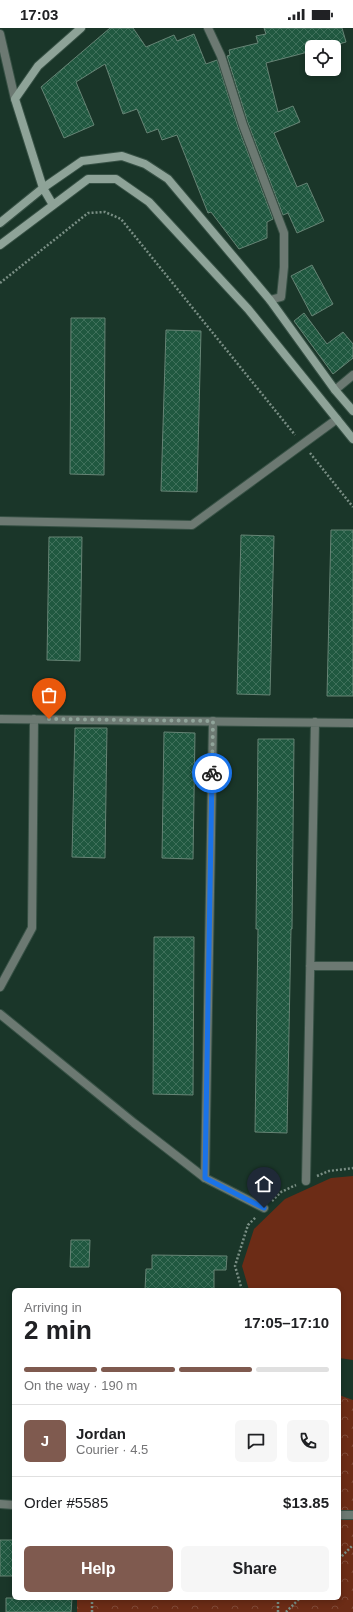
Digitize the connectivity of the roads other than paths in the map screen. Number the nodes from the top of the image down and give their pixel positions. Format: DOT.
graph roads {
  1 [pos="81,28"];
  2 [pos="208,28"];
  3 [pos="0,34"];
  4 [pos="15,98"];
  5 [pos="44,188"];
  6 [pos="53,205"];
  7 [pos="0,223"];
  8 [pos="0,245"];
  9 [pos="270,300"];
  10 [pos="353,375"];
  11 [pos="335,390"];
  12 [pos="353,411"];
  13 [pos="337,419"];
  14 [pos="353,439"];
  15 [pos="0,521"];
  16 [pos="0,719"];
  17 [pos="34,719"];
  18 [pos="213,721"];
  19 [pos="315,722"];
  20 [pos="353,723"];
  21 [pos="310,966"];
  22 [pos="353,966"];
  23 [pos="0,987"];
  24 [pos="0,1014"];
  25 [pos="205,1178"];
  26 [pos="306,1181"];
  27 [pos="264,1208"];
  28 [pos="0,1504"];
  29 [pos="12,1505"];
  30 [pos="341,1514"];
  31 [pos="353,1515"];
  1 -- 4 [label="main road"];
  2 -- 9 [label="street"];
  3 -- 4 [label="street"];
  4 -- 5 [label="main road"];
  5 -- 6 [label="main road"];
  5 -- 7 [label="main road"];
  5 -- 9 [label="main road"];
  6 -- 8 [label="main road"];
  6 -- 13 [label="main road"];
  9 -- 11 [label="main road"];
  10 -- 11 [label="street"];
  11 -- 12 [label="main road"];
  13 -- 14 [label="main road"];
  13 -- 15 [label="street"];
  16 -- 17 [label="street"];
  17 -- 18 [label="street"];
  17 -- 23 [label="street"];
  18 -- 19 [label="street"];
  18 -- 25 [label="street"];
  19 -- 20 [label="street"];
  19 -- 21 [label="street"];
  21 -- 22 [label="street"];
  21 -- 26 [label="street"];
  24 -- 25 [label="street"];
  25 -- 27 [label="street"];
  28 -- 29 [label="street"];
  30 -- 31 [label="street"];
}
